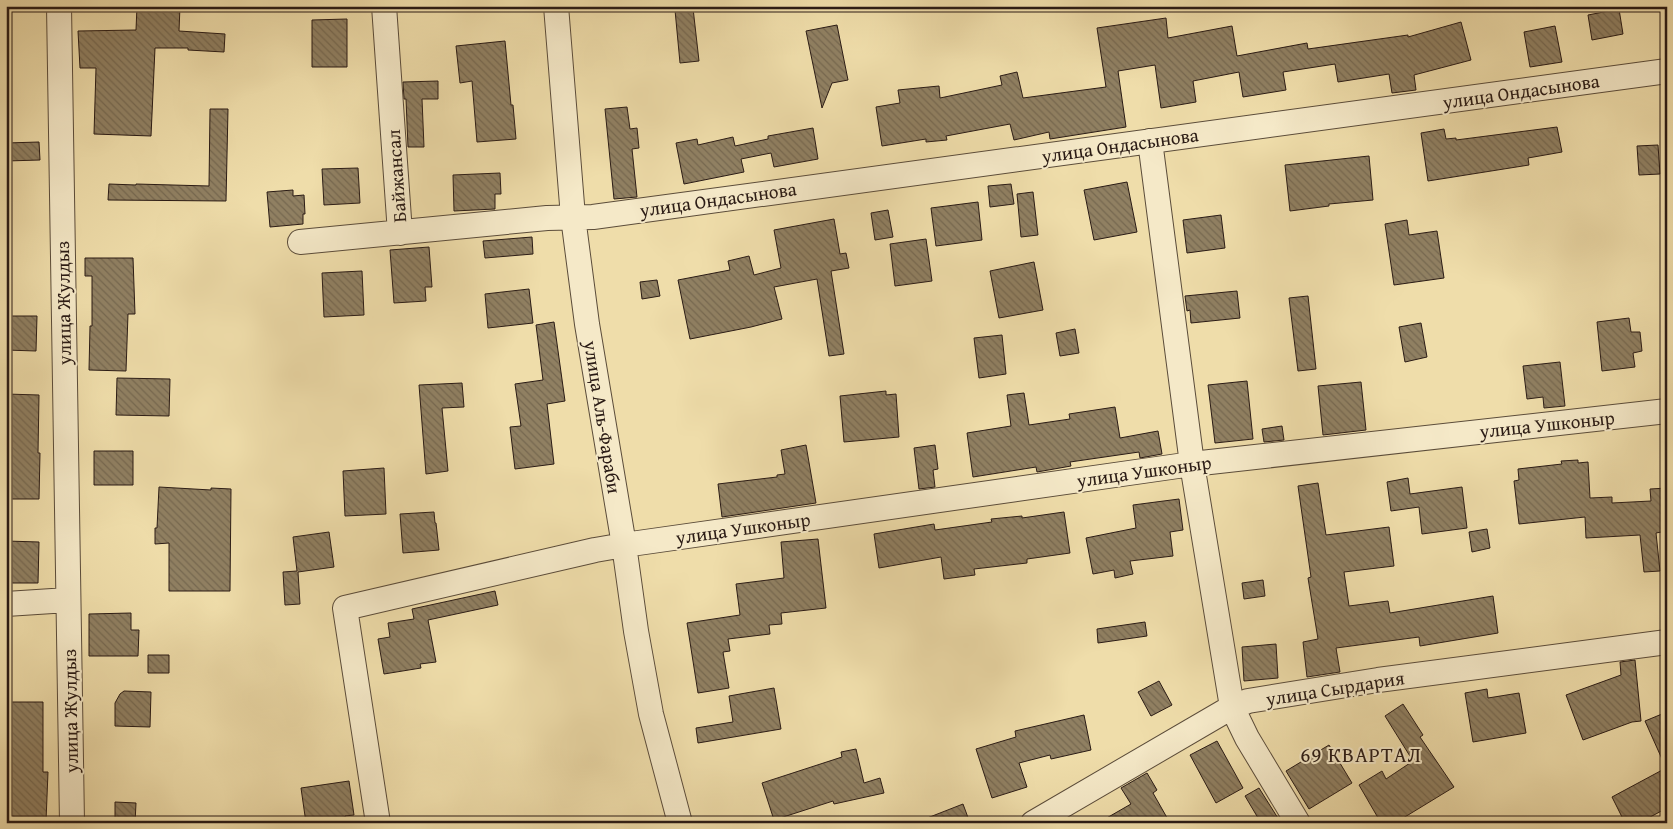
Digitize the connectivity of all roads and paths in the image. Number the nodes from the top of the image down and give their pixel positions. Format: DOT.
graph roads {
  1 [pos="59,6"];
  2 [pos="384,6"];
  3 [pos="556,6"];
  4 [pos="1667,71"];
  5 [pos="1150,141"];
  6 [pos="573,217"];
  7 [pos="400,233"];
  8 [pos="300,242"];
  9 [pos="1667,411"];
  10 [pos="1192,464"];
  11 [pos="624,545"];
  12 [pos="68,600"];
  13 [pos="6,604"];
  14 [pos="1667,642"];
  15 [pos="1232,707"];
  16 [pos="72,823"];
  17 [pos="378,823"];
  18 [pos="680,823"];
  19 [pos="1033,823"];
  20 [pos="1298,823"];
  1 -- 12 [label="street, улица Жулдыз"];
  2 -- 7 [label="street, Байжансал"];
  3 -- 6 [label="street, улица Аль-Фараби"];
  4 -- 5 [label="street, улица Ондасынова"];
  5 -- 6 [label="street, улица Ондасынова"];
  5 -- 10 [label="street"];
  6 -- 7 [label="street, Байжансал"];
  6 -- 11 [label="street, улица Аль-Фараби"];
  7 -- 8 [label="street"];
  9 -- 10 [label="street, улица Ушконыр"];
  10 -- 11 [label="street, улица Ушконыр"];
  10 -- 15 [label="street"];
  11 -- 17 [label="street, улица Ушконыр"];
  11 -- 18 [label="street, улица Аль-Фараби"];
  12 -- 13 [label="street"];
  12 -- 16 [label="street, улица Жулдыз"];
  14 -- 15 [label="street, улица Сырдария"];
  15 -- 19 [label="street, улица Сырдария"];
  15 -- 20 [label="street"];
}
